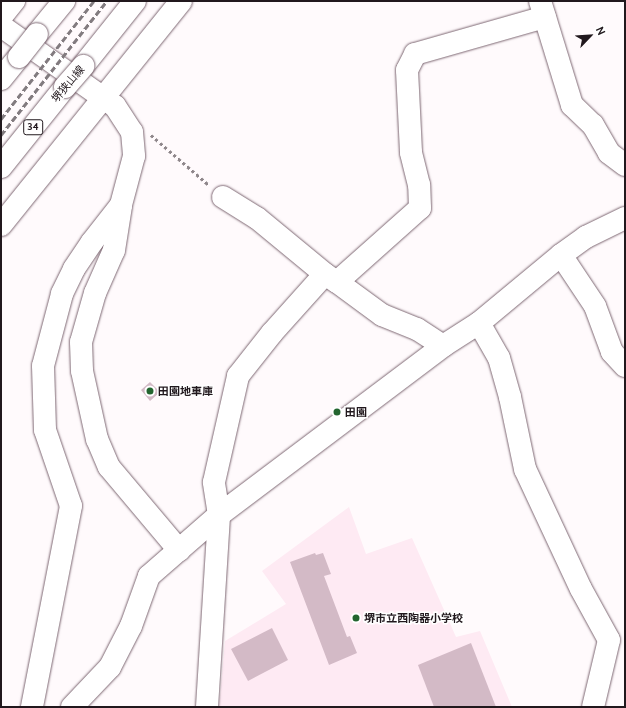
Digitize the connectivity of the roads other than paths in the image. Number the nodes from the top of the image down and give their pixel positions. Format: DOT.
graph roads {
  1 [pos="14,1"];
  2 [pos="64,1"];
  3 [pos="135,1"];
  4 [pos="181,1"];
  5 [pos="542,9"];
  6 [pos="1,17"];
  7 [pos="1,26"];
  8 [pos="1,79"];
  9 [pos="104,98"];
  10 [pos="625,165"];
  11 [pos="1,167"];
  12 [pos="223,198"];
  13 [pos="121,205"];
  14 [pos="625,218"];
  15 [pos="1,225"];
  16 [pos="562,255"];
  17 [pos="331,278"];
  18 [pos="478,323"];
  19 [pos="443,346"];
  20 [pos="625,366"];
  21 [pos="219,515"];
  22 [pos="180,550"];
  23 [pos="32,707"];
  24 [pos="72,707"];
  25 [pos="207,707"];
  26 [pos="593,707"];
  1 -- 6 [label="street"];
  2 -- 8 [label="street, bridge"];
  3 -- 11 [label="street, 堺狭山線 / 34, bridge"];
  4 -- 9 [label="street"];
  5 -- 10 [label="street"];
  5 -- 17 [label="street"];
  7 -- 9 [label="street"];
  9 -- 13 [label="street"];
  9 -- 15 [label="street"];
  12 -- 17 [label="street"];
  13 -- 22 [label="street"];
  13 -- 23 [label="street"];
  14 -- 16 [label="street"];
  16 -- 18 [label="street"];
  16 -- 20 [label="street"];
  17 -- 19 [label="street"];
  17 -- 21 [label="street"];
  18 -- 19 [label="street"];
  18 -- 26 [label="street"];
  19 -- 21 [label="street"];
  21 -- 22 [label="street"];
  21 -- 25 [label="street"];
  22 -- 24 [label="street"];
}
